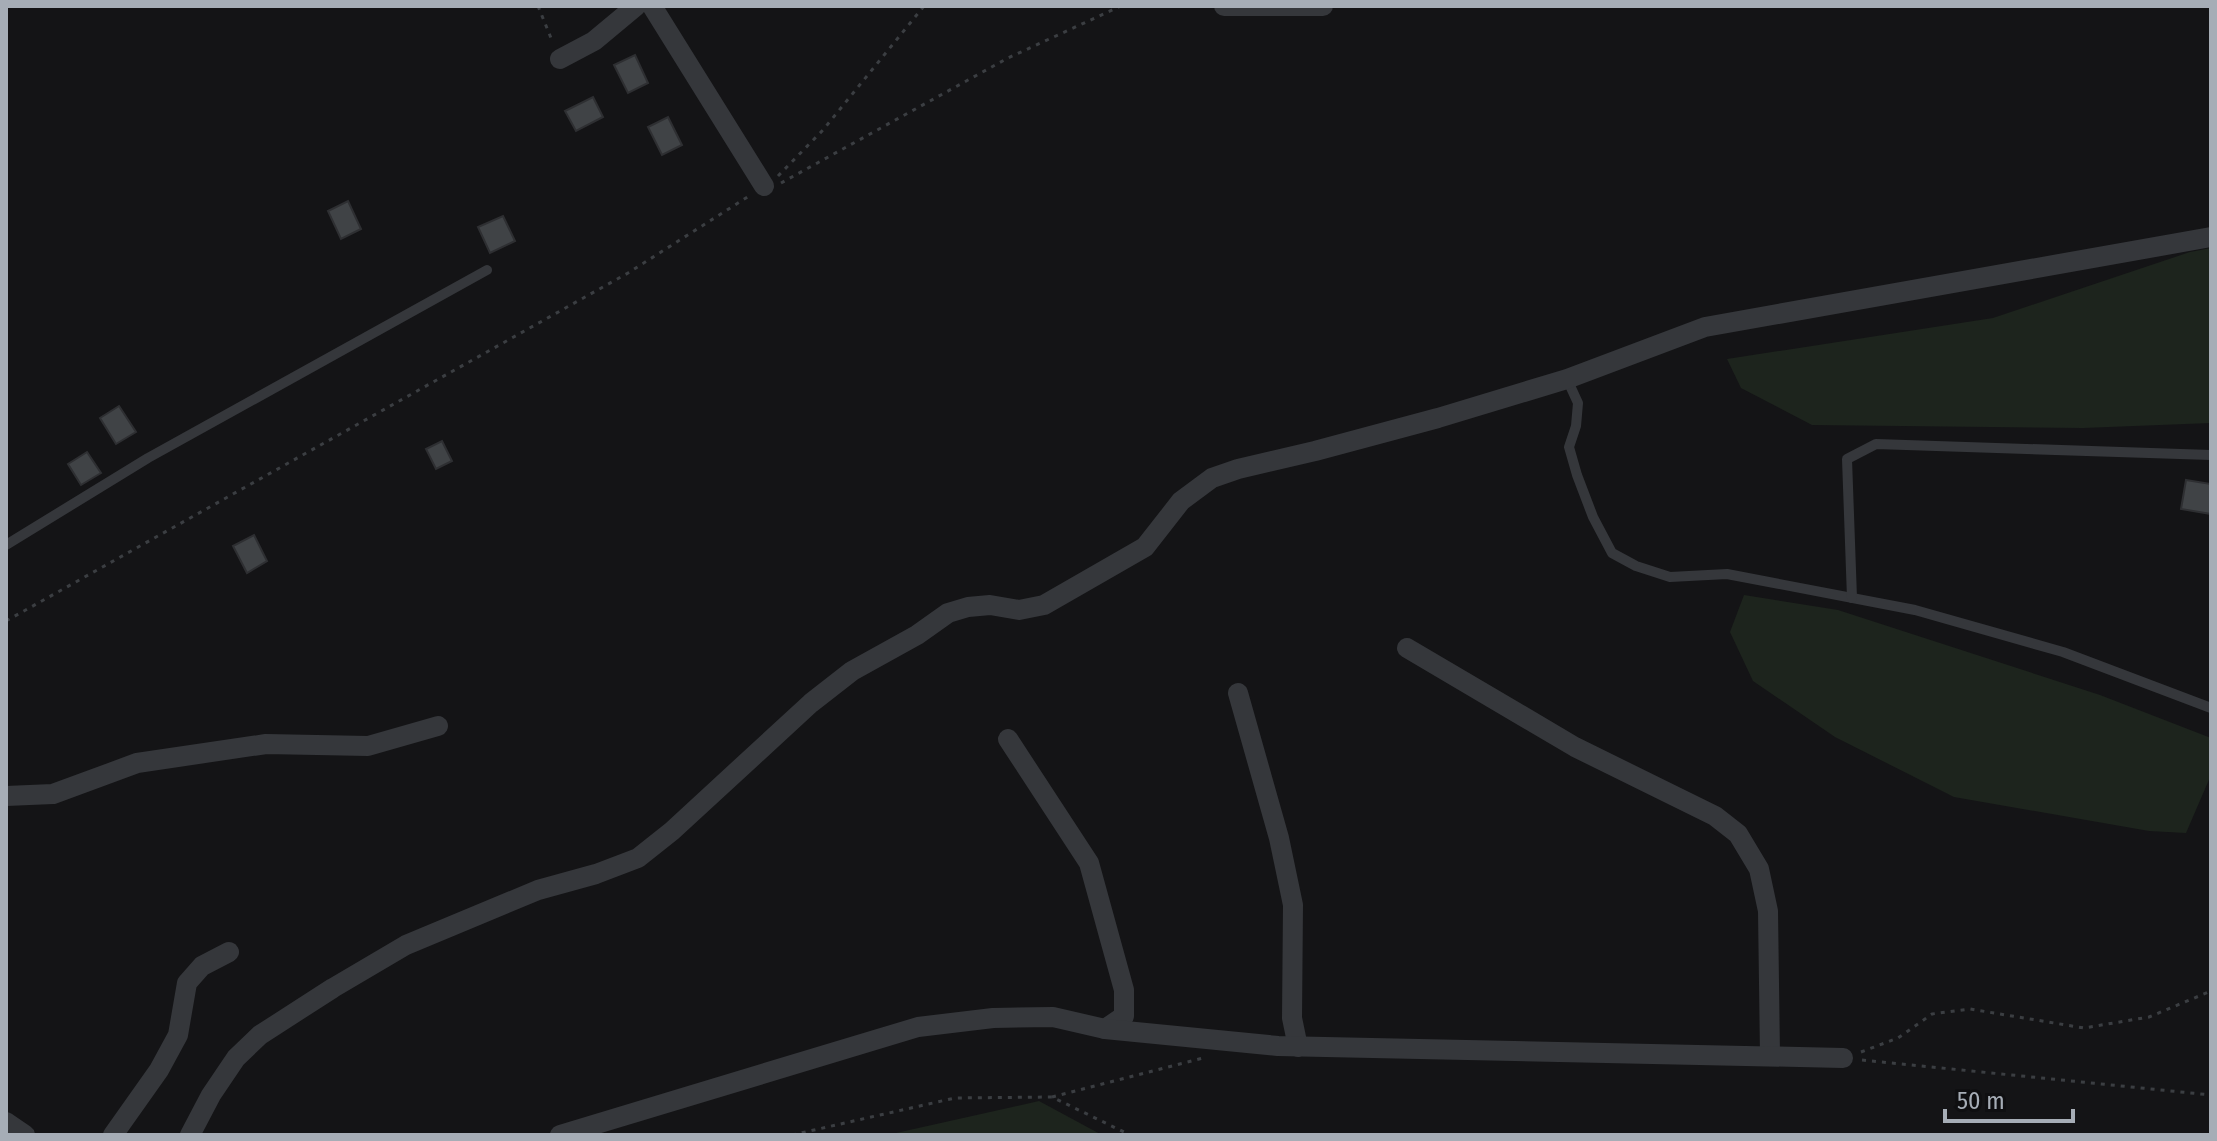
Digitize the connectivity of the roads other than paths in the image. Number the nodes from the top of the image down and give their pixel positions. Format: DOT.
graph roads {
  1 [pos="636,6"];
  2 [pos="652,6"];
  3 [pos="1224,6"];
  4 [pos="1323,6"];
  5 [pos="560,59"];
  6 [pos="766,189"];
  7 [pos="2211,237"];
  8 [pos="487,270"];
  9 [pos="1567,379"];
  10 [pos="2211,455"];
  11 [pos="6,545"];
  12 [pos="1852,598"];
  13 [pos="1407,648"];
  14 [pos="1238,693"];
  15 [pos="2211,708"];
  16 [pos="438,726"];
  17 [pos="1008,739"];
  18 [pos="6,796"];
  19 [pos="229,952"];
  20 [pos="1105,1029"];
  21 [pos="1298,1047"];
  22 [pos="1770,1055"];
  23 [pos="1843,1058"];
  24 [pos="6,1122"];
  25 [pos="25,1135"];
  26 [pos="113,1135"];
  27 [pos="190,1135"];
  28 [pos="560,1135"];
  1 -- 5 [label="street"];
  2 -- 6 [label="street"];
  3 -- 4 [label="street"];
  7 -- 9 [label="street"];
  8 -- 11 [label="lane"];
  9 -- 12 [label="lane"];
  9 -- 27 [label="street"];
  10 -- 12 [label="lane"];
  12 -- 15 [label="lane"];
  13 -- 22 [label="street"];
  14 -- 21 [label="street"];
  16 -- 18 [label="street"];
  17 -- 20 [label="street"];
  19 -- 26 [label="street"];
  20 -- 21 [label="street"];
  20 -- 28 [label="street"];
  21 -- 22 [label="street"];
  22 -- 23 [label="street"];
  24 -- 25 [label="street"];
}
